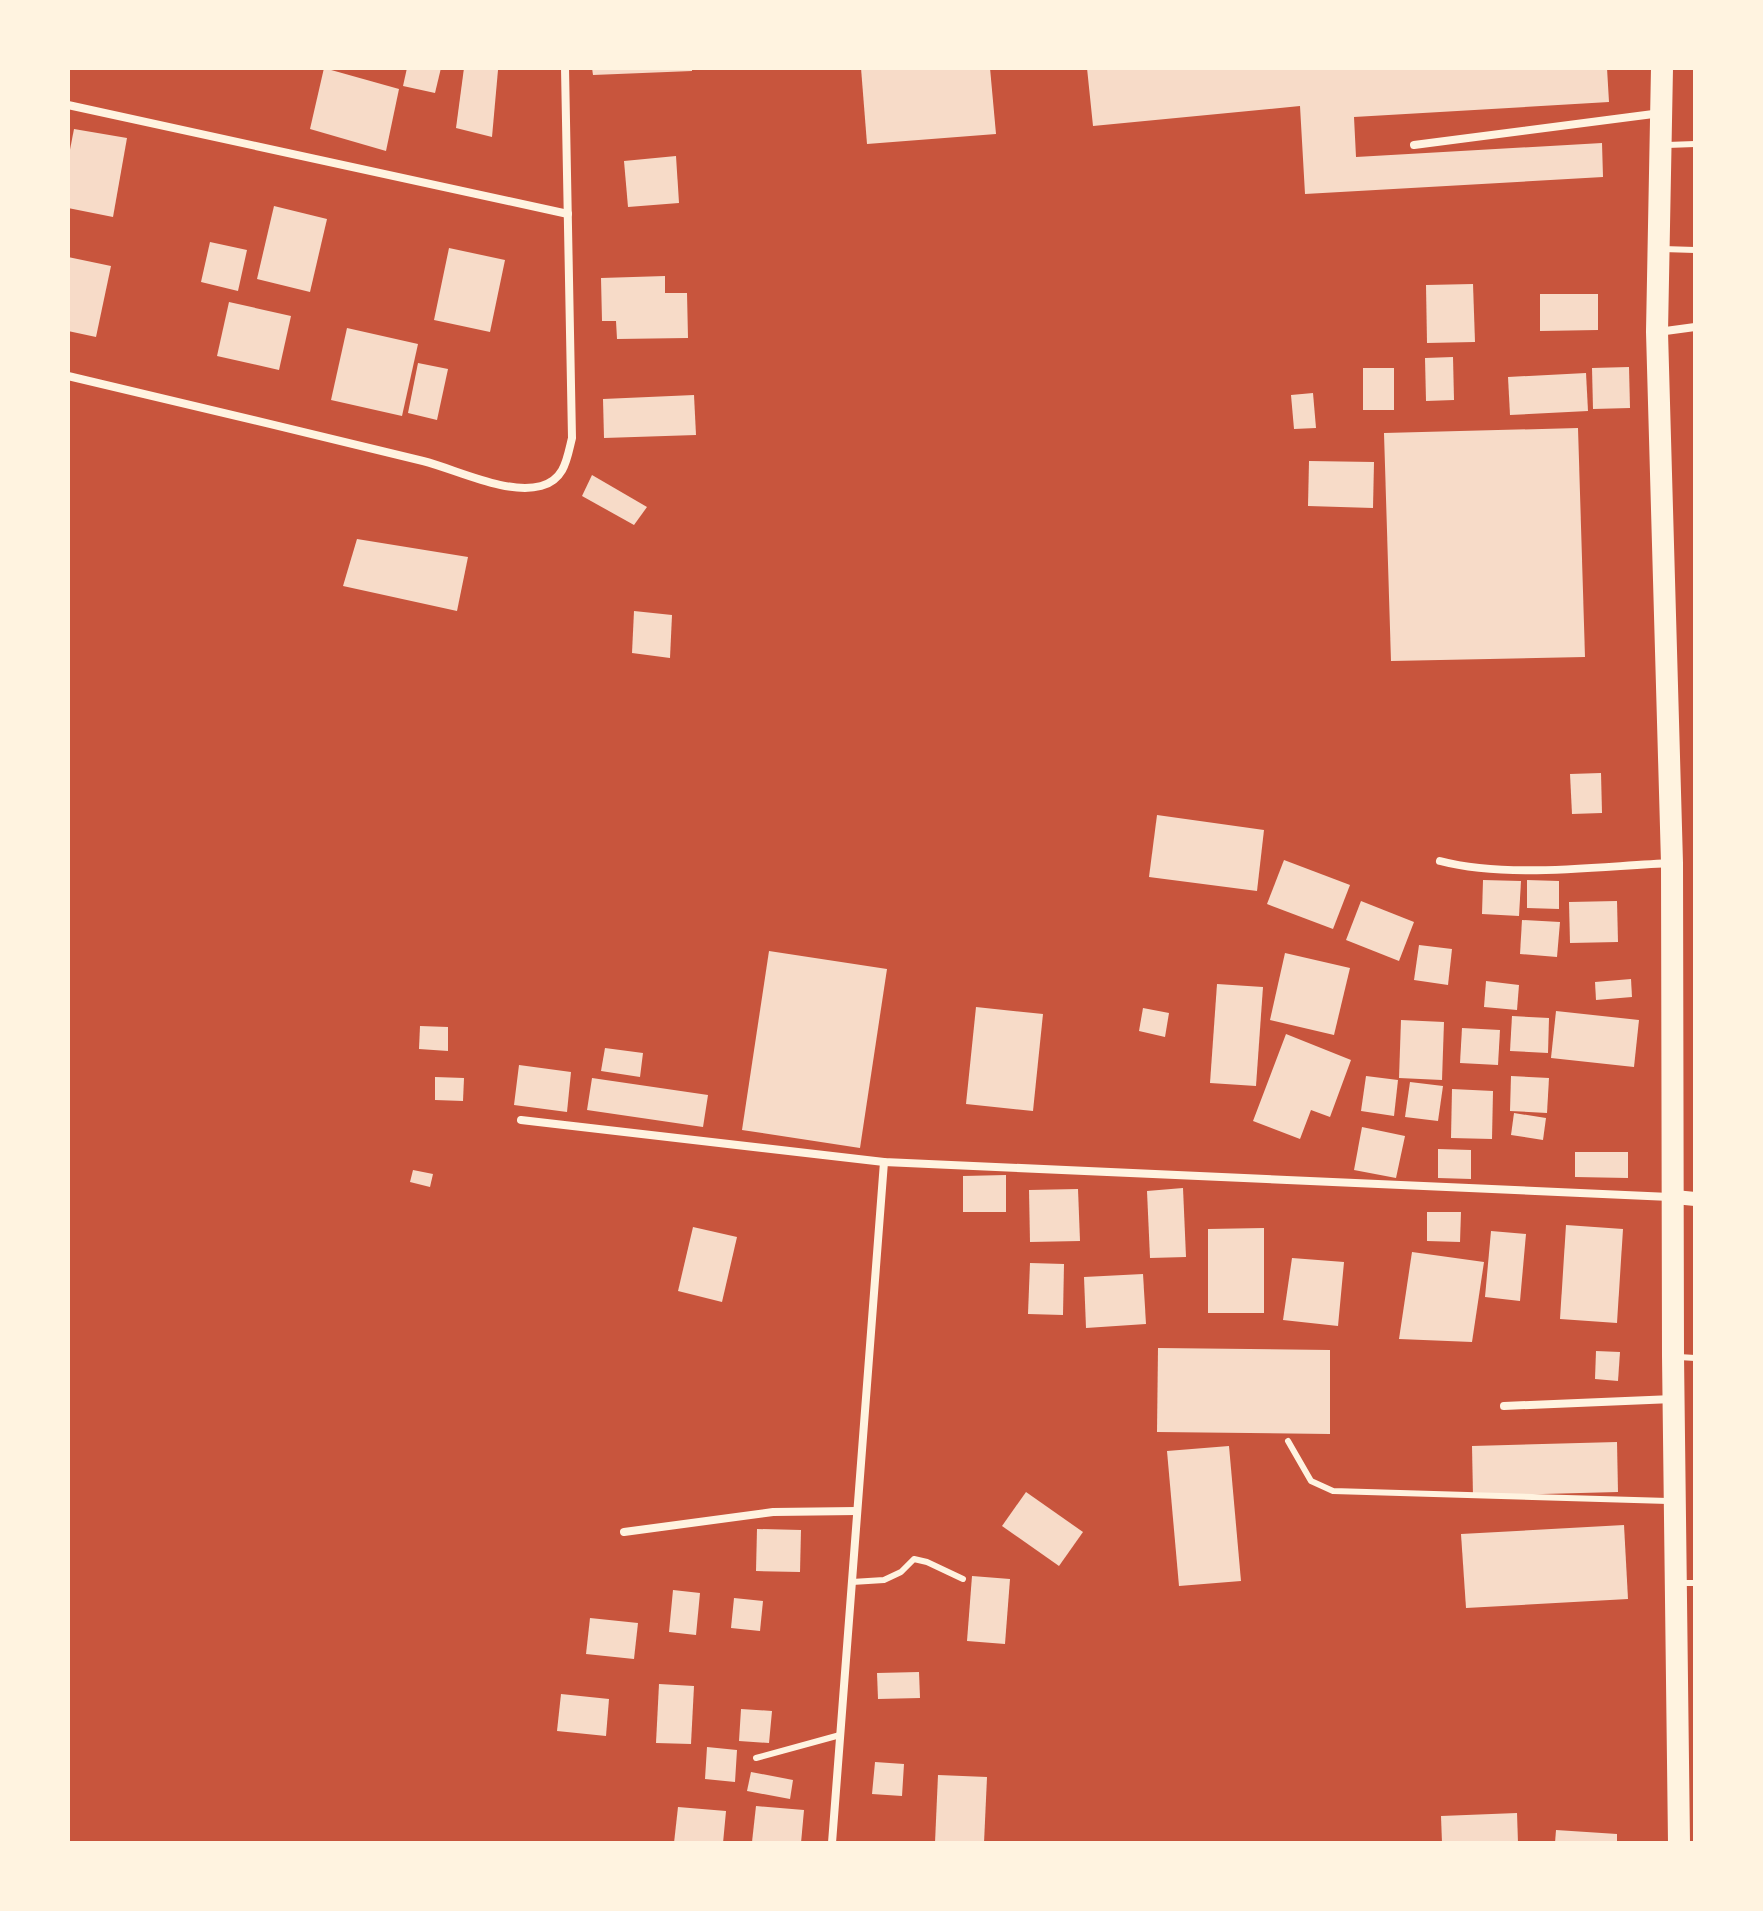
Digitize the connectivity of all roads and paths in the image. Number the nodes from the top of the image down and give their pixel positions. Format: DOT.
graph roads {
  1 [pos="565,68"];
  2 [pos="1662,68"];
  3 [pos="68,105"];
  4 [pos="1662,113"];
  5 [pos="1695,144"];
  6 [pos="1414,145"];
  7 [pos="1661,146"];
  8 [pos="568,214"];
  9 [pos="1659,249"];
  10 [pos="1695,250"];
  11 [pos="1695,327"];
  12 [pos="1657,332"];
  13 [pos="68,376"];
  14 [pos="1440,861"];
  15 [pos="1672,863"];
  16 [pos="521,1120"];
  17 [pos="884,1162"];
  18 [pos="1685,1198"];
  19 [pos="1684,1357"];
  20 [pos="1674,1398"];
  21 [pos="1504,1406"];
  22 [pos="1288,1441"];
  23 [pos="1676,1501"];
  24 [pos="857,1511"];
  25 [pos="624,1532"];
  26 [pos="963,1579"];
  27 [pos="852,1582"];
  28 [pos="1686,1583"];
  29 [pos="840,1735"];
  30 [pos="756,1758"];
  31 [pos="832,1843"];
  32 [pos="1679,1843"];
  1 -- 8 [label="street"];
  2 -- 4 [label="highway"];
  3 -- 8 [label="street"];
  4 -- 6 [label="street"];
  4 -- 7 [label="highway"];
  5 -- 7 [label="lane"];
  7 -- 9 [label="highway"];
  8 -- 13 [label="street"];
  9 -- 10 [label="lane"];
  9 -- 12 [label="highway"];
  11 -- 12 [label="street"];
  12 -- 15 [label="highway"];
  14 -- 15 [label="street"];
  15 -- 18 [label="highway"];
  16 -- 17 [label="street"];
  17 -- 18 [label="street"];
  17 -- 24 [label="street"];
  18 -- 19 [label="highway"];
  19 -- 20 [label="highway"];
  20 -- 21 [label="street"];
  20 -- 23 [label="highway"];
  22 -- 23 [label="lane"];
  23 -- 28 [label="highway"];
  24 -- 25 [label="street"];
  24 -- 27 [label="street"];
  26 -- 27 [label="lane"];
  27 -- 29 [label="street"];
  28 -- 32 [label="highway"];
  29 -- 30 [label="lane"];
  29 -- 31 [label="street"];
}
